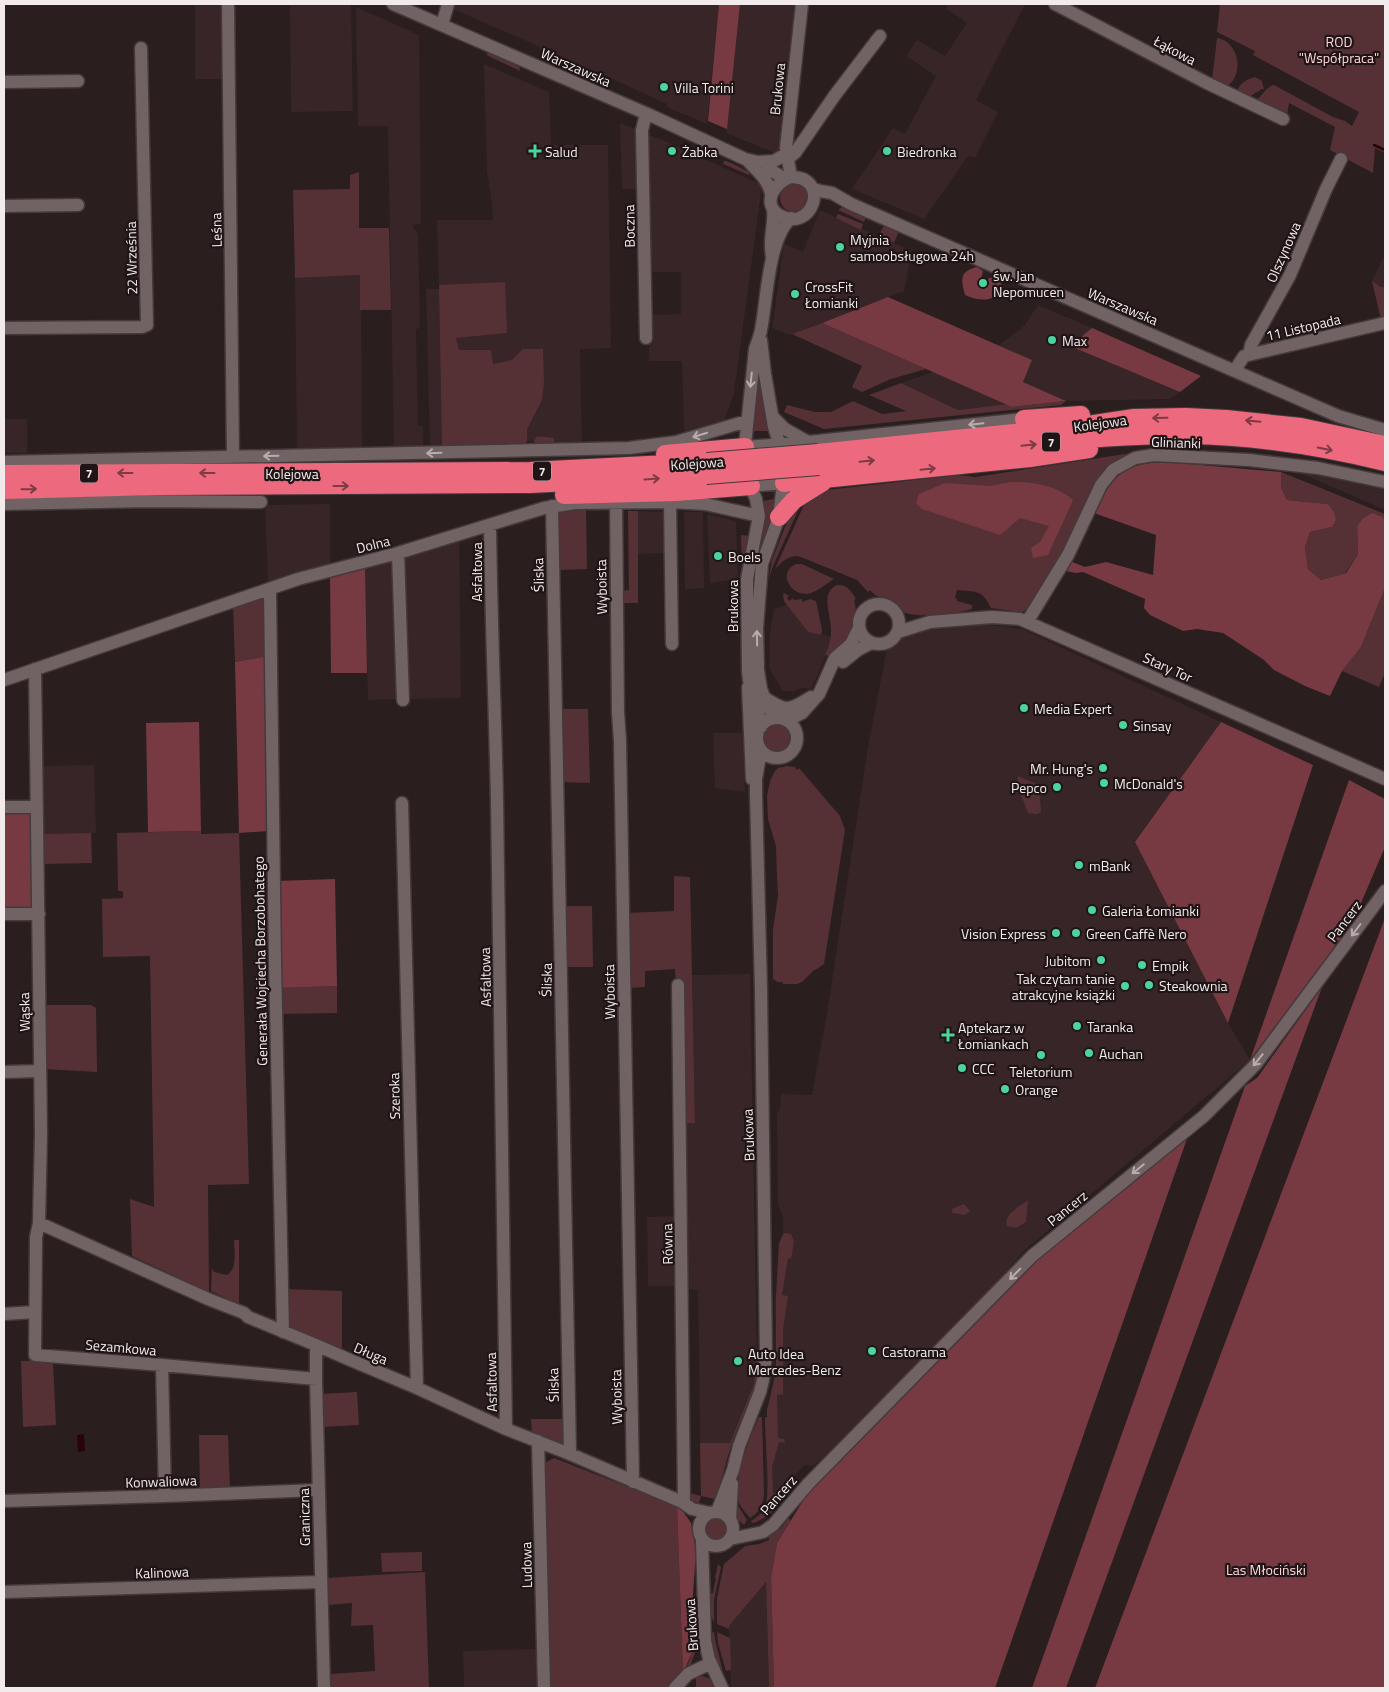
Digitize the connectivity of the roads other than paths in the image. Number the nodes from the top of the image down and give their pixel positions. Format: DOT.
graph roads {
  1 [pos="228,4"];
  2 [pos="393,4"];
  3 [pos="448,4"];
  4 [pos="802,4"];
  5 [pos="1055,4"];
  6 [pos="442,25"];
  7 [pos="880,36"];
  8 [pos="141,48"];
  9 [pos="78,81"];
  10 [pos="4,82"];
  11 [pos="646,114"];
  12 [pos="1283,119"];
  13 [pos="787,156"];
  14 [pos="1342,159"];
  15 [pos="752,161"];
  16 [pos="788,178"];
  17 [pos="812,188"];
  18 [pos="771,194"];
  19 [pos="851,204"];
  20 [pos="78,205"];
  21 [pos="813,205"];
  22 [pos="4,206"];
  23 [pos="773,209"];
  24 [pos="791,218"];
  25 [pos="772,258"];
  26 [pos="1385,323"];
  27 [pos="4,328"];
  28 [pos="761,332"];
  29 [pos="646,338"];
  30 [pos="1249,355"];
  31 [pos="1235,370"];
  32 [pos="774,418"];
  33 [pos="1134,418"];
  34 [pos="1024,419"];
  35 [pos="747,421"];
  36 [pos="1385,430"];
  37 [pos="780,445"];
  38 [pos="1385,445"];
  39 [pos="745,447"];
  40 [pos="234,457"];
  41 [pos="818,460"];
  42 [pos="4,462"];
  43 [pos="1385,462"];
  44 [pos="707,469"];
  45 [pos="378,472"];
  46 [pos="4,474"];
  47 [pos="1385,482"];
  48 [pos="784,483"];
  49 [pos="390,486"];
  50 [pos="751,486"];
  51 [pos="4,490"];
  52 [pos="261,502"];
  53 [pos="616,502"];
  54 [pos="670,502"];
  55 [pos="4,504"];
  56 [pos="552,506"];
  57 [pos="759,516"];
  58 [pos="779,518"];
  59 [pos="490,525"];
  60 [pos="398,553"];
  61 [pos="270,590"];
  62 [pos="897,615"];
  63 [pos="930,622"];
  64 [pos="1027,622"];
  65 [pos="859,628"];
  66 [pos="898,632"];
  67 [pos="871,643"];
  68 [pos="672,644"];
  69 [pos="35,670"];
  70 [pos="827,678"];
  71 [pos="4,680"];
  72 [pos="749,680"];
  73 [pos="821,691"];
  74 [pos="765,698"];
  75 [pos="403,700"];
  76 [pos="781,720"];
  77 [pos="761,727"];
  78 [pos="797,735"];
  79 [pos="761,750"];
  80 [pos="774,758"];
  81 [pos="1385,779"];
  82 [pos="756,794"];
  83 [pos="402,803"];
  84 [pos="4,807"];
  85 [pos="37,807"];
  86 [pos="1385,891"];
  87 [pos="4,914"];
  88 [pos="39,914"];
  89 [pos="678,985"];
  90 [pos="4,1072"];
  91 [pos="40,1072"];
  92 [pos="39,1223"];
  93 [pos="35,1312"];
  94 [pos="4,1314"];
  95 [pos="283,1332"];
  96 [pos="316,1345"];
  97 [pos="35,1354"];
  98 [pos="162,1365"];
  99 [pos="316,1379"];
  100 [pos="417,1388"];
  101 [pos="506,1429"];
  102 [pos="538,1442"];
  103 [pos="570,1454"];
  104 [pos="733,1470"];
  105 [pos="633,1482"];
  106 [pos="318,1490"];
  107 [pos="165,1496"];
  108 [pos="4,1501"];
  109 [pos="688,1506"];
  110 [pos="713,1512"];
  111 [pos="731,1522"];
  112 [pos="699,1523"];
  113 [pos="753,1534"];
  114 [pos="730,1539"];
  115 [pos="702,1540"];
  116 [pos="717,1546"];
  117 [pos="321,1582"];
  118 [pos="704,1584"];
  119 [pos="4,1592"];
  120 [pos="711,1663"];
  121 [pos="324,1688"];
  122 [pos="544,1688"];
  123 [pos="675,1688"];
  124 [pos="722,1688"];
  1 -- 40 [label="street, Leśna"];
  2 -- 6 [label="street, Warszawska"];
  3 -- 6 [label="street"];
  4 -- 13 [label="street, Brukowa"];
  5 -- 12 [label="street, Łąkowa"];
  6 -- 11 [label="street, Warszawska"];
  7 -- 13 [label="street"];
  8 -- 27 [label="street, 22 Września"];
  9 -- 10 [label="street"];
  11 -- 15 [label="street, Warszawska"];
  11 -- 29 [label="street, Boczna"];
  13 -- 15 [label="street"];
  13 -- 16 [label="street, Brukowa"];
  14 -- 30 [label="street, Olszynowa"];
  15 -- 16 [label="street, Warszawska"];
  15 -- 18 [label="street, Warszawska"];
  16 -- 17 [label="street"];
  16 -- 18 [label="street"];
  17 -- 19 [label="street, Warszawska"];
  17 -- 21 [label="street"];
  18 -- 23 [label="street"];
  19 -- 21 [label="street, Warszawska"];
  19 -- 31 [label="street, Warszawska"];
  20 -- 22 [label="street"];
  21 -- 24 [label="street"];
  23 -- 24 [label="street"];
  23 -- 25 [label="street"];
  24 -- 25 [label="street"];
  25 -- 28 [label="street"];
  26 -- 30 [label="street, 11 Listopada"];
  28 -- 32 [label="street"];
  28 -- 35 [label="street, one-way"];
  30 -- 31 [label="street"];
  31 -- 36 [label="street, Warszawska"];
  32 -- 37 [label="street"];
  32 -- 41 [label="street"];
  33 -- 34 [label="highway"];
  38 -- 33 [label="highway, Kolejowa / 7, one-way"];
  33 -- 41 [label="highway, Kolejowa / 7"];
  34 -- 41 [label="street, one-way"];
  35 -- 39 [label="street"];
  35 -- 40 [label="street, Kolejowa, one-way"];
  37 -- 39 [label="street"];
  37 -- 41 [label="street"];
  37 -- 48 [label="street, Brukowa"];
  39 -- 45 [label="highway"];
  39 -- 50 [label="street, Brukowa"];
  40 -- 42 [label="street, Kolejowa"];
  41 -- 43 [label="highway, Kolejowa / 7, one-way"];
  41 -- 44 [label="highway, Kolejowa / 7, bridge"];
  41 -- 48 [label="highway"];
  41 -- 58 [label="highway"];
  44 -- 45 [label="highway, Kolejowa / 7"];
  49 -- 44 [label="highway, Kolejowa / 7, one-way"];
  45 -- 46 [label="highway, Kolejowa / 7, one-way"];
  47 -- 64 [label="street, Glinianki"];
  48 -- 50 [label="street"];
  48 -- 58 [label="street, Brukowa"];
  49 -- 50 [label="highway"];
  51 -- 49 [label="highway, Kolejowa / 7, one-way"];
  50 -- 57 [label="street, Brukowa"];
  52 -- 55 [label="street"];
  53 -- 54 [label="street, Dolna"];
  53 -- 56 [label="street, Dolna"];
  53 -- 105 [label="street, Wyboista"];
  54 -- 57 [label="street, Dolna"];
  54 -- 68 [label="street"];
  56 -- 59 [label="street, Dolna"];
  56 -- 103 [label="street, Śliska"];
  57 -- 72 [label="street, Brukowa"];
  74 -- 58 [label="street, Brukowa, one-way"];
  59 -- 60 [label="street, Dolna"];
  59 -- 101 [label="street, Asfaltowa"];
  60 -- 61 [label="street, Dolna"];
  60 -- 75 [label="street"];
  61 -- 69 [label="street, Dolna"];
  61 -- 95 [label="street, Generała Wojciecha Borzobohatego"];
  62 -- 63 [label="street, Stary Tor"];
  62 -- 65 [label="street"];
  62 -- 66 [label="street"];
  63 -- 64 [label="street, Stary Tor"];
  63 -- 66 [label="street, Stary Tor"];
  64 -- 81 [label="street, Stary Tor"];
  65 -- 67 [label="street"];
  65 -- 70 [label="street"];
  66 -- 67 [label="street"];
  67 -- 70 [label="street"];
  69 -- 71 [label="street, Dolna"];
  69 -- 85 [label="street, Wąska"];
  70 -- 73 [label="street"];
  72 -- 77 [label="street, Brukowa"];
  72 -- 82 [label="street"];
  73 -- 74 [label="street"];
  73 -- 76 [label="street"];
  73 -- 78 [label="street"];
  74 -- 76 [label="street, Brukowa"];
  76 -- 77 [label="street"];
  76 -- 78 [label="street"];
  77 -- 79 [label="street"];
  78 -- 80 [label="street"];
  79 -- 80 [label="street"];
  79 -- 82 [label="street, Brukowa"];
  80 -- 82 [label="street, Brukowa"];
  82 -- 104 [label="street, Brukowa"];
  83 -- 100 [label="street, Szeroka"];
  84 -- 85 [label="street"];
  85 -- 88 [label="street, Wąska"];
  86 -- 113 [label="street, Pancerz, one-way"];
  87 -- 88 [label="street"];
  88 -- 91 [label="street, Wąska"];
  89 -- 109 [label="street, Równa"];
  90 -- 91 [label="street"];
  91 -- 92 [label="street, Wąska"];
  92 -- 93 [label="street, Wąska"];
  92 -- 95 [label="street, Długa"];
  93 -- 94 [label="street"];
  93 -- 97 [label="street, Wąska"];
  95 -- 96 [label="street, Długa"];
  96 -- 99 [label="street, Graniczna"];
  96 -- 100 [label="street, Długa"];
  97 -- 98 [label="street, Sezamkowa"];
  98 -- 99 [label="street"];
  98 -- 107 [label="street, Sezamkowa"];
  99 -- 106 [label="street, Graniczna"];
  100 -- 101 [label="street, Długa"];
  101 -- 102 [label="street, Długa"];
  102 -- 103 [label="street, Długa"];
  102 -- 122 [label="street, Ludowa"];
  103 -- 105 [label="street, Długa"];
  104 -- 110 [label="street, Brukowa"];
  104 -- 111 [label="street, Brukowa"];
  105 -- 109 [label="street, Długa"];
  106 -- 107 [label="street, Konwaliowa"];
  106 -- 117 [label="street, Graniczna"];
  107 -- 108 [label="street, Konwaliowa"];
  109 -- 110 [label="street, Długa"];
  109 -- 112 [label="street"];
  110 -- 111 [label="street"];
  110 -- 112 [label="street"];
  111 -- 113 [label="street"];
  111 -- 114 [label="street"];
  112 -- 115 [label="street"];
  113 -- 114 [label="street, Pancerz"];
  114 -- 116 [label="street"];
  115 -- 116 [label="street"];
  115 -- 118 [label="street, Brukowa"];
  116 -- 118 [label="street, Brukowa"];
  117 -- 119 [label="street, Kalinowa"];
  117 -- 121 [label="street, Graniczna"];
  118 -- 120 [label="street, Brukowa"];
  120 -- 123 [label="street, Brukowa"];
  120 -- 124 [label="street, Brukowa"];
}
